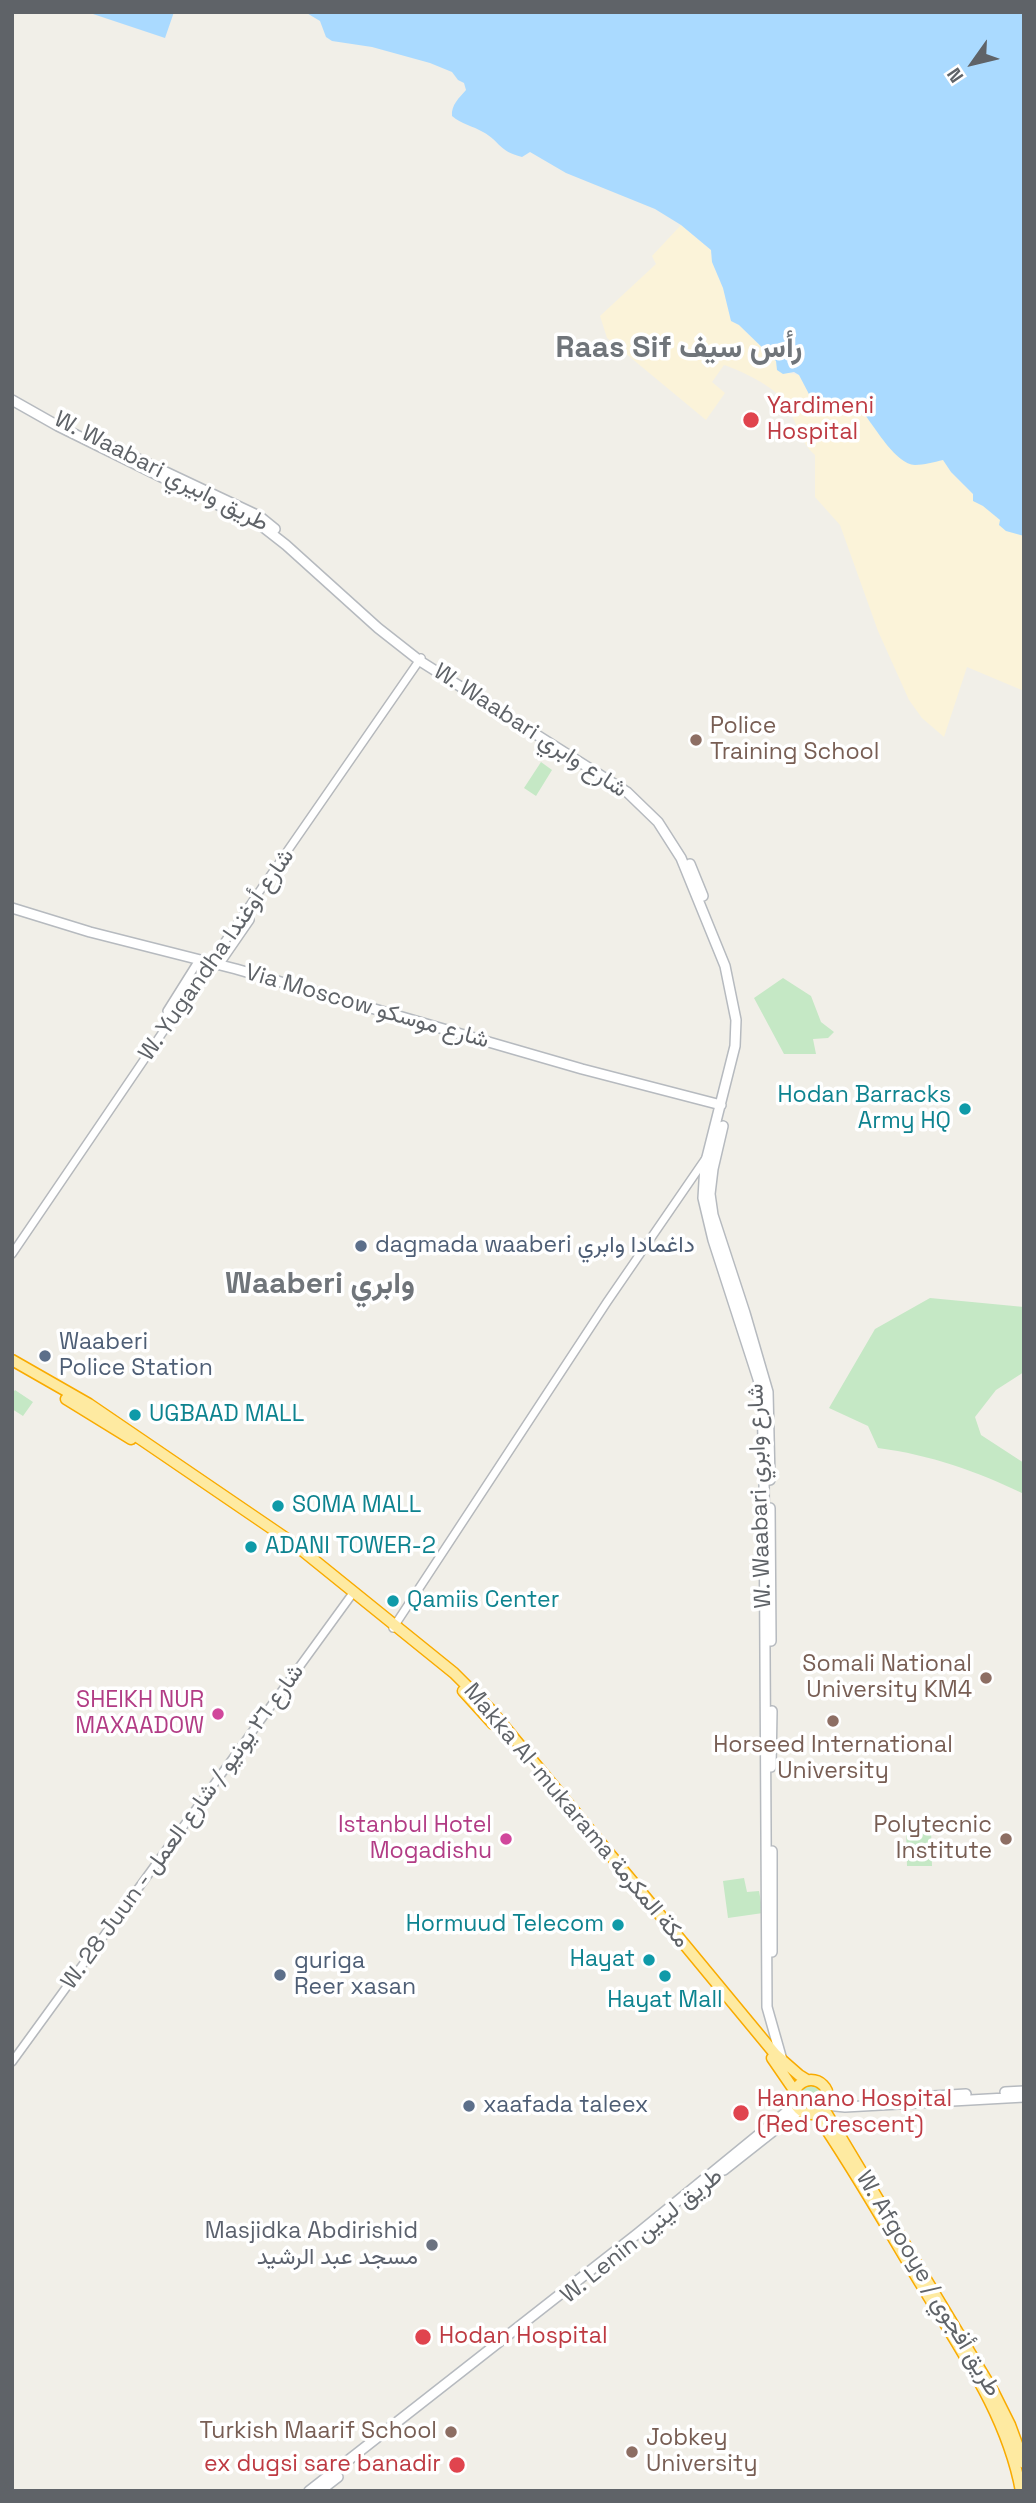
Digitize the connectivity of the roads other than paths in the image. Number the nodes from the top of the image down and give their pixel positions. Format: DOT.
graph roads {
  1 [pos="12,394"];
  2 [pos="12,400"];
  3 [pos="421,659"];
  4 [pos="12,908"];
  5 [pos="247,908"];
  6 [pos="199,960"];
  7 [pos="219,965"];
  8 [pos="169,1023"];
  9 [pos="721,1105"];
  10 [pos="713,1153"];
  11 [pos="12,1254"];
  12 [pos="12,1360"];
  13 [pos="12,1366"];
  14 [pos="352,1595"];
  15 [pos="394,1627"];
  16 [pos="12,2062"];
  17 [pos="783,2062"];
  18 [pos="803,2077"];
  19 [pos="794,2089"];
  20 [pos="1024,2091"];
  21 [pos="1024,2097"];
  22 [pos="824,2106"];
  23 [pos="798,2108"];
  24 [pos="596,2271"];
  25 [pos="1024,2463"];
  26 [pos="309,2491"];
  27 [pos="320,2491"];
  28 [pos="1021,2491"];
  1 -- 3 [label="main road, W. Waabari طريق وابيري"];
  2 -- 3 [label="main road, W. Waabari شارع وابري"];
  3 -- 5 [label="street, W. Yugandha شارع أوغندا"];
  3 -- 9 [label="main road, W. Waabari شارع وابري"];
  3 -- 10 [label="main road, W. Waabari طريق وابيري"];
  4 -- 6 [label="main road, Via Moscow شارع موسكو"];
  5 -- 7 [label="street"];
  5 -- 8 [label="street, W. Yugandha شارع أوغندا, bridge"];
  6 -- 7 [label="main road, Via Moscow شارع موسكو"];
  6 -- 8 [label="street"];
  7 -- 9 [label="main road, Via Moscow شارع موسكو"];
  8 -- 11 [label="street, W. Yugandha شارع أوغندا"];
  9 -- 10 [label="main road, W. Waabari شارع وابري"];
  10 -- 15 [label="street"];
  10 -- 17 [label="main road, W. Waabari شارع وابري"];
  10 -- 18 [label="main road, W. Waabari شارع وابري"];
  12 -- 14 [label="highway, Makka Al-mukarama مكة المكرمة"];
  13 -- 14 [label="highway, Makka Al-mukarama مكة المكرمة"];
  14 -- 15 [label="highway, Makka Al-mukarama مكة المكرمة"];
  14 -- 16 [label="street, W. 28 Juun - شارع ٢٦ يونيو / شارع العمل"];
  15 -- 17 [label="highway, Makka Al-mukarama مكة المكرمة"];
  15 -- 19 [label="highway, Makka Al-mukarama مكة المكرمة"];
  17 -- 18 [label="highway, Makka Al-mukarama مكة المكرمة"];
  17 -- 19 [label="main road, W. Waabari شارع وابري"];
  18 -- 19 [label="highway"];
  18 -- 22 [label="highway"];
  19 -- 23 [label="highway"];
  20 -- 22 [label="main road"];
  21 -- 22 [label="main road"];
  22 -- 23 [label="highway"];
  22 -- 25 [label="highway, W. Afgooye / طريق أفجوي"];
  22 -- 28 [label="highway"];
  23 -- 24 [label="main road"];
  24 -- 26 [label="main road"];
  24 -- 27 [label="main road, W. Lenin طريق لينين"];
}
